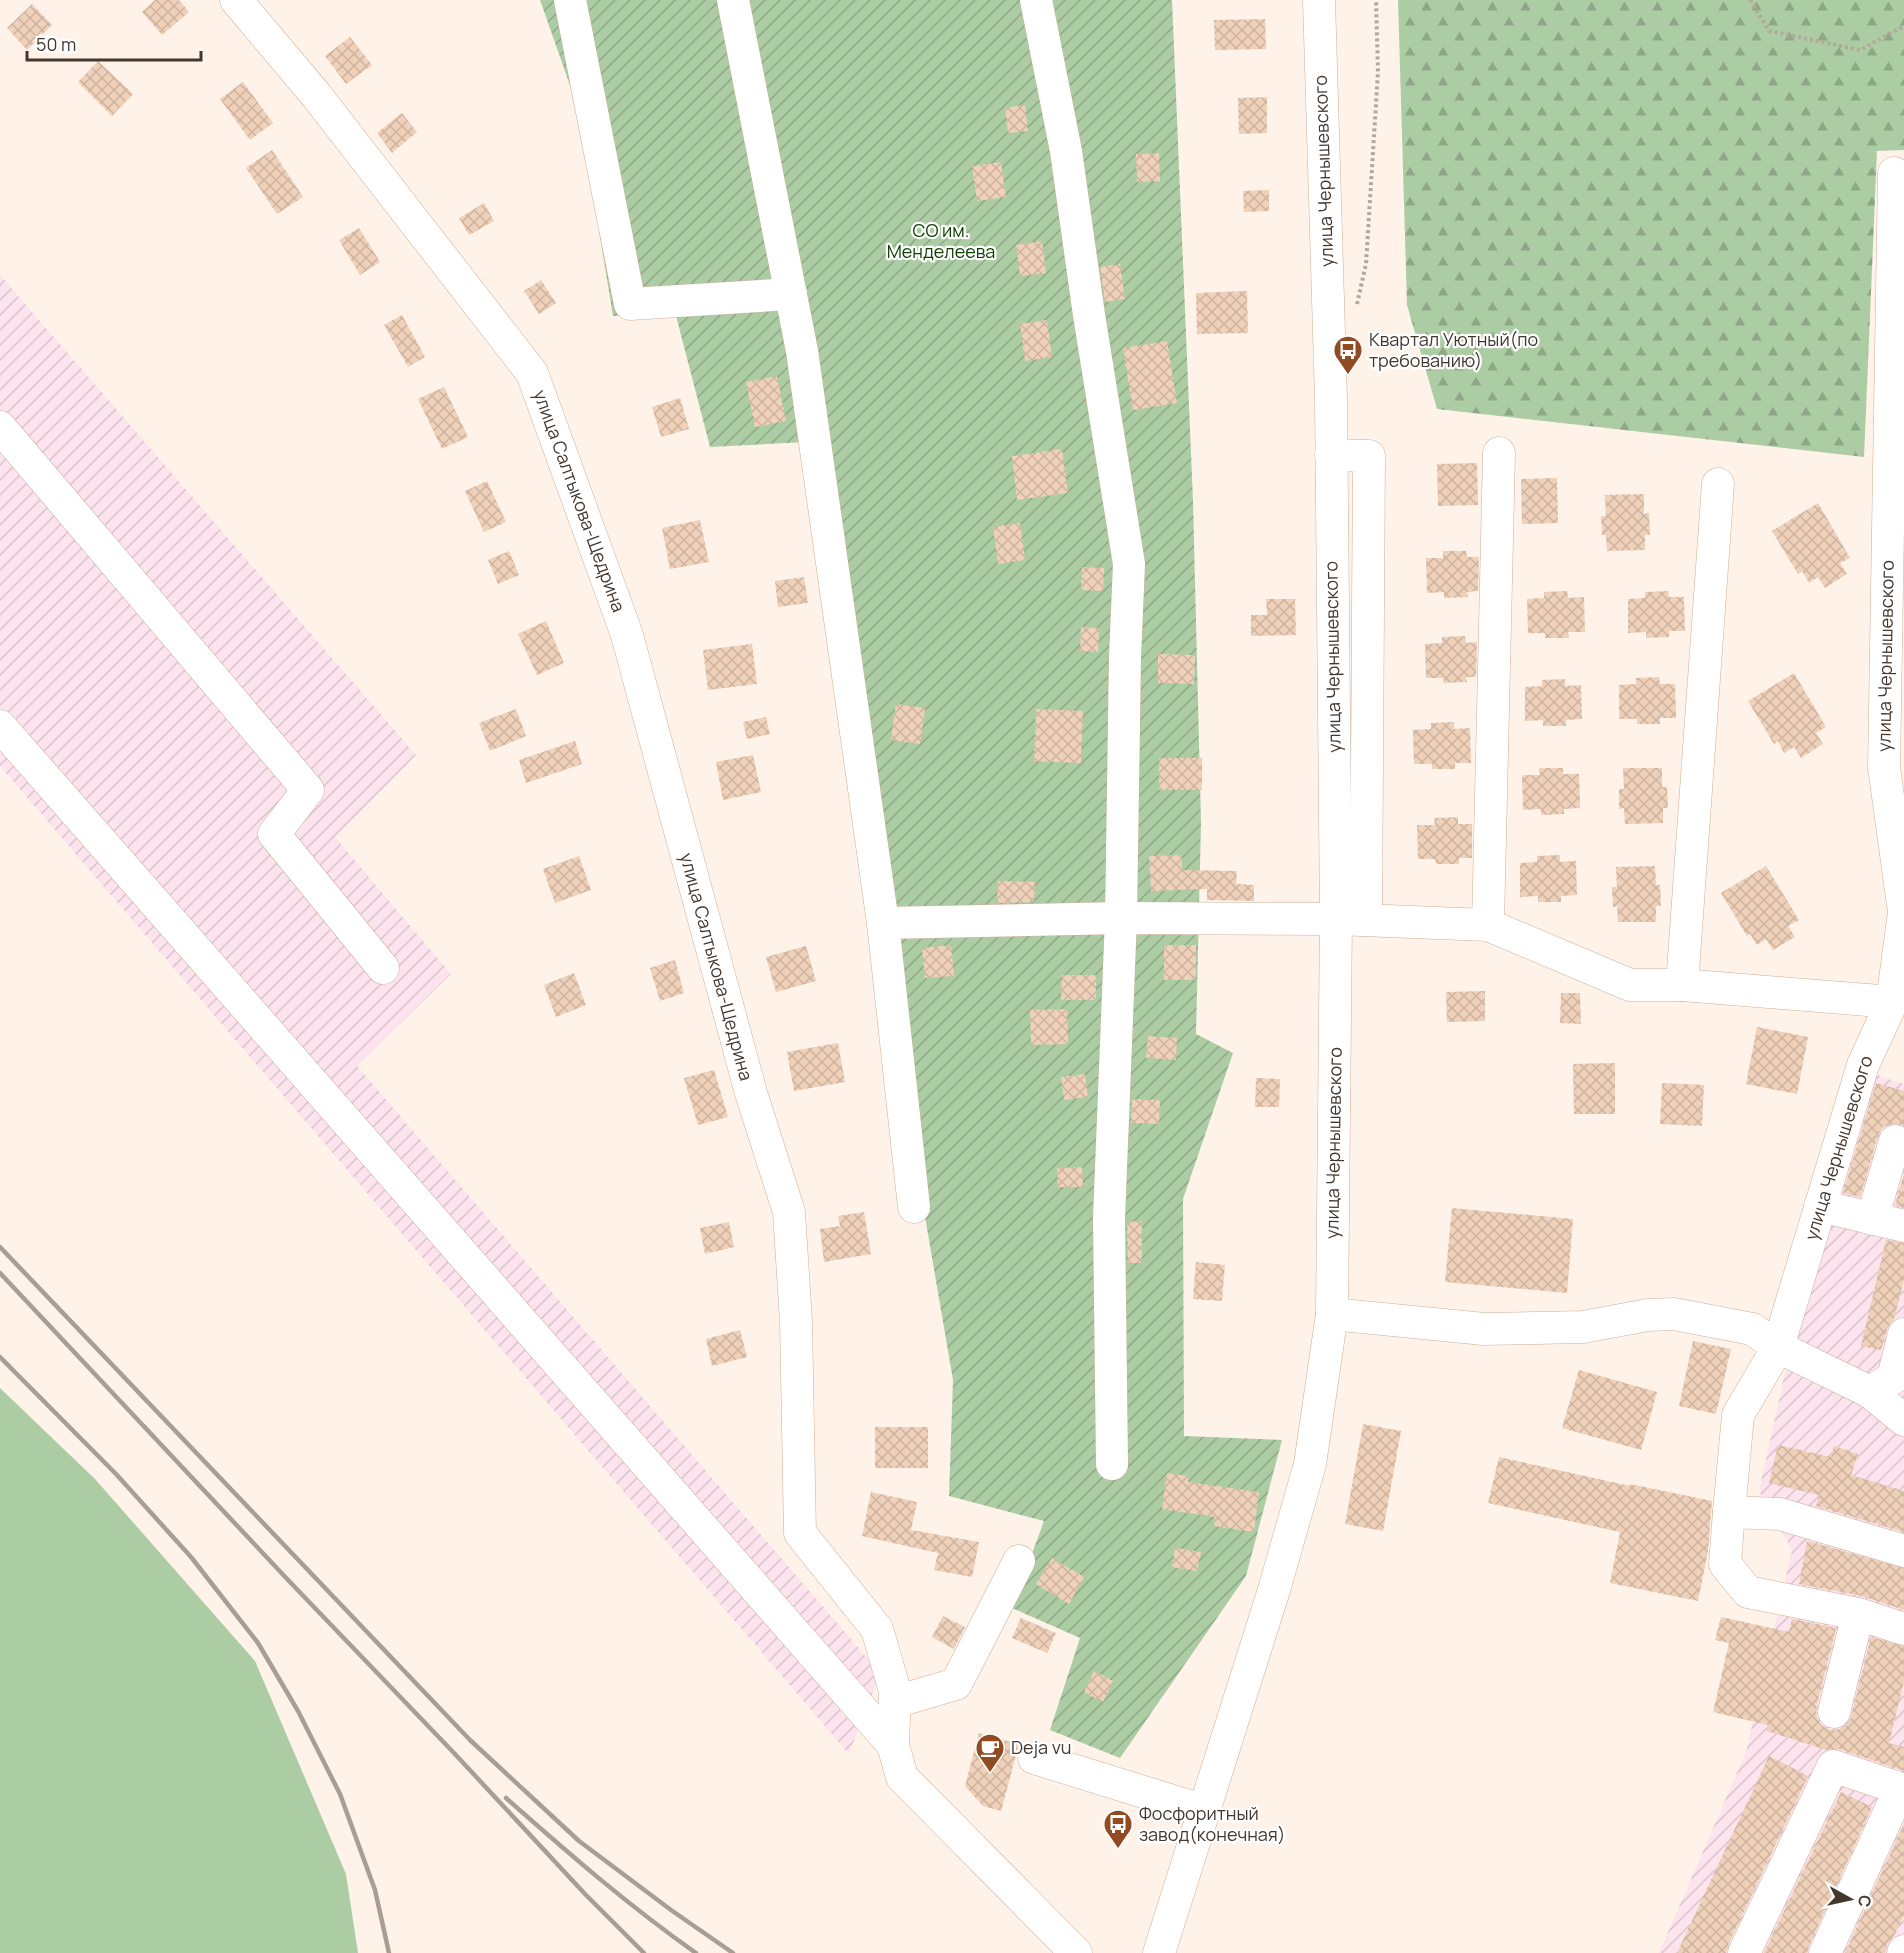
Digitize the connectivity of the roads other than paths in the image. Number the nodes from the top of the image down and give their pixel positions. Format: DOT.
graph roads {
  1 [pos="236,0"];
  2 [pos="570,0"];
  3 [pos="733,0"];
  4 [pos="1036,0"];
  5 [pos="1319,0"];
  6 [pos="1894,173"];
  7 [pos="791,294"];
  8 [pos="0,428"];
  9 [pos="1499,453"];
  10 [pos="1331,455"];
  11 [pos="1718,484"];
  12 [pos="1333,700"];
  13 [pos="1368,700"];
  14 [pos="0,726"];
  15 [pos="1121,918"];
  16 [pos="1351,920"];
  17 [pos="883,923"];
  18 [pos="1488,925"];
  19 [pos="383,968"];
  20 [pos="1682,985"];
  21 [pos="1892,1002"];
  22 [pos="1904,1144"];
  23 [pos="1820,1206"];
  24 [pos="914,1207"];
  25 [pos="1872,1219"];
  26 [pos="1904,1226"];
  27 [pos="1332,1314"];
  28 [pos="1904,1334"];
  29 [pos="1778,1347"];
  30 [pos="1870,1392"];
  31 [pos="1904,1420"];
  32 [pos="1112,1464"];
  33 [pos="1729,1512"];
  34 [pos="1904,1551"];
  35 [pos="1019,1561"];
  36 [pos="1858,1614"];
  37 [pos="1904,1629"];
  38 [pos="895,1702"];
  39 [pos="1834,1712"];
  40 [pos="893,1745"];
  41 [pos="1034,1758"];
  42 [pos="1902,1789"];
  43 [pos="1205,1810"];
  44 [pos="1076,1953"];
  45 [pos="1159,1953"];
  46 [pos="1744,1953"];
  47 [pos="1825,1953"];
  1 -- 38 [label="street, улица Салтыкова-Щедрина"];
  2 -- 7 [label="street"];
  3 -- 7 [label="street"];
  4 -- 15 [label="street"];
  5 -- 10 [label="street, улица Чернышевского"];
  6 -- 21 [label="street, улица Чернышевского"];
  7 -- 17 [label="street"];
  8 -- 19 [label="street"];
  9 -- 18 [label="street"];
  10 -- 12 [label="street, улица Чернышевского"];
  10 -- 13 [label="street"];
  11 -- 20 [label="street"];
  12 -- 13 [label="street"];
  12 -- 16 [label="street, улица Чернышевского"];
  13 -- 16 [label="street"];
  14 -- 40 [label="street"];
  15 -- 16 [label="street"];
  15 -- 17 [label="street"];
  15 -- 32 [label="street"];
  16 -- 18 [label="street"];
  16 -- 27 [label="street, улица Чернышевского"];
  17 -- 24 [label="street"];
  18 -- 20 [label="street"];
  20 -- 21 [label="street"];
  21 -- 23 [label="street, улица Чернышевского"];
  22 -- 25 [label="street"];
  23 -- 25 [label="street"];
  23 -- 29 [label="street, улица Чернышевского"];
  25 -- 26 [label="street"];
  27 -- 29 [label="street"];
  27 -- 43 [label="street, улица Чернышевского"];
  28 -- 30 [label="street"];
  29 -- 30 [label="street"];
  29 -- 33 [label="street, улица Чернышевского"];
  30 -- 31 [label="street"];
  33 -- 34 [label="street"];
  33 -- 36 [label="street, улица Чернышевского"];
  35 -- 38 [label="street"];
  36 -- 37 [label="street, улица Чернышевского"];
  36 -- 39 [label="street"];
  38 -- 40 [label="street, улица Салтыкова-Щедрина"];
  40 -- 44 [label="street, улица Салтыкова-Щедрина"];
  41 -- 43 [label="street"];
  42 -- 46 [label="street"];
  42 -- 47 [label="street"];
  43 -- 45 [label="street, улица Чернышевского"];
}
